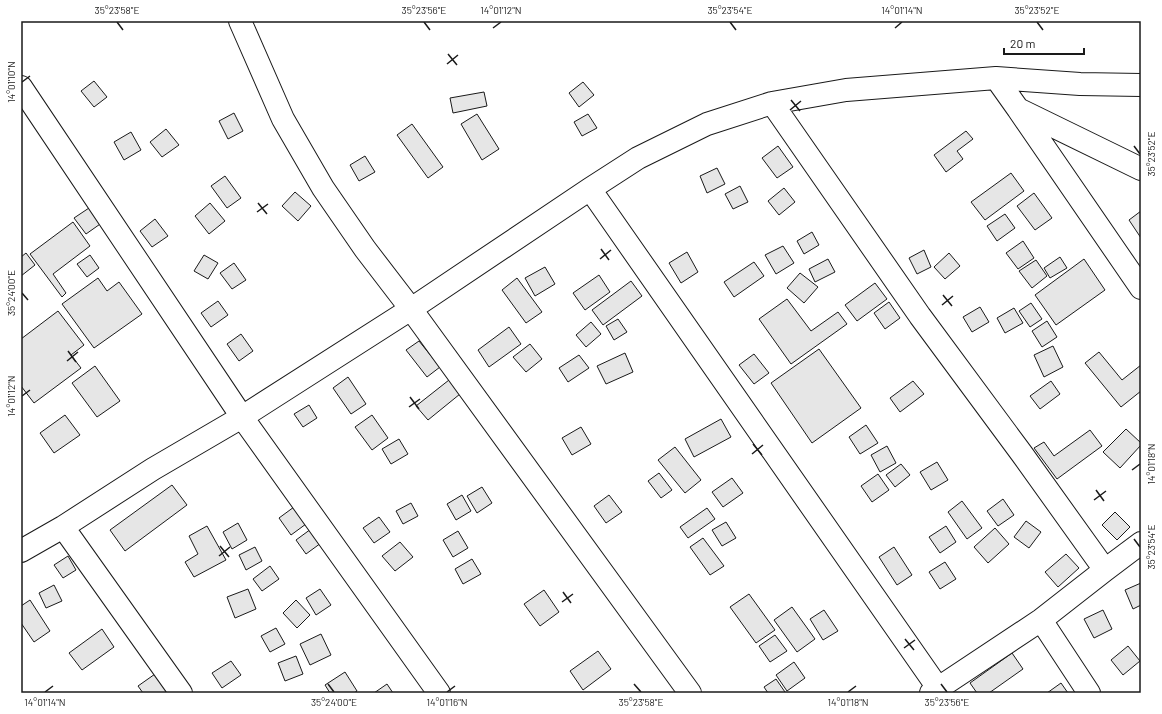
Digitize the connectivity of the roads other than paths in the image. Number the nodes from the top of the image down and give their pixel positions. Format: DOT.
graph roads {
  1 [pos="240,21"];
  2 [pos="996,78"];
  3 [pos="1141,85"];
  4 [pos="21,87"];
  5 [pos="772,103"];
  6 [pos="1018,109"];
  7 [pos="1141,169"];
  8 [pos="590,189"];
  9 [pos="1141,288"];
  10 [pos="411,309"];
  11 [pos="242,417"];
  12 [pos="63,527"];
  13 [pos="1141,544"];
  14 [pos="21,551"];
  15 [pos="1105,570"];
  16 [pos="1041,620"];
  17 [pos="935,690"];
  18 [pos="181,693"];
  19 [pos="439,693"];
  20 [pos="690,693"];
  21 [pos="1089,693"];
  1 -- 10 [label="street"];
  2 -- 3 [label="street"];
  2 -- 5 [label="street"];
  2 -- 6 [label="street"];
  4 -- 11 [label="street"];
  5 -- 8 [label="street"];
  5 -- 15 [label="street"];
  6 -- 7 [label="street"];
  6 -- 9 [label="street"];
  8 -- 10 [label="street"];
  8 -- 17 [label="street"];
  10 -- 11 [label="street"];
  10 -- 20 [label="street"];
  11 -- 12 [label="street"];
  11 -- 19 [label="street"];
  12 -- 14 [label="street"];
  12 -- 18 [label="street"];
  13 -- 15 [label="street"];
  15 -- 16 [label="street"];
  16 -- 17 [label="street"];
  16 -- 21 [label="street"];
}
